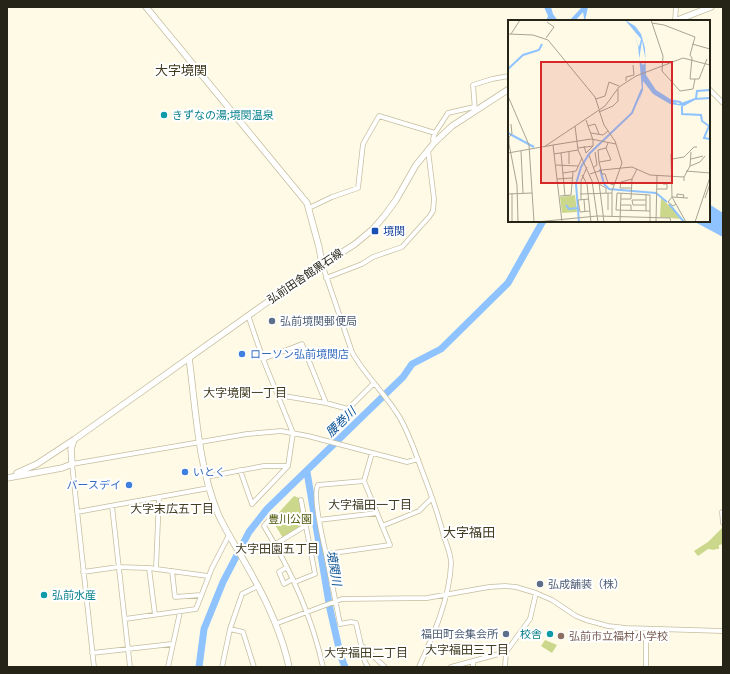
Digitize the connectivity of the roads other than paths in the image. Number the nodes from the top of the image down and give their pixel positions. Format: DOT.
graph roads {
  1 [pos="146,7"];
  2 [pos="676,7"];
  3 [pos="711,7"];
  4 [pos="675,20"];
  5 [pos="678,20"];
  6 [pos="508,76"];
  7 [pos="508,90"];
  8 [pos="710,90"];
  9 [pos="723,103"];
  10 [pos="475,108"];
  11 [pos="436,133"];
  12 [pos="434,143"];
  13 [pos="428,150"];
  14 [pos="309,208"];
  15 [pos="322,264"];
  16 [pos="326,278"];
  17 [pos="248,315"];
  18 [pos="189,358"];
  19 [pos="263,359"];
  20 [pos="374,383"];
  21 [pos="278,395"];
  22 [pos="326,403"];
  23 [pos="293,432"];
  24 [pos="76,439"];
  25 [pos="199,442"];
  26 [pos="372,453"];
  27 [pos="418,459"];
  28 [pos="72,464"];
  29 [pos="288,466"];
  30 [pos="240,470"];
  31 [pos="17,473"];
  32 [pos="7,474"];
  33 [pos="206,477"];
  34 [pos="7,478"];
  35 [pos="364,481"];
  36 [pos="209,488"];
  37 [pos="159,497"];
  38 [pos="432,498"];
  39 [pos="301,500"];
  40 [pos="112,506"];
  41 [pos="77,512"];
  42 [pos="722,512"];
  43 [pos="377,513"];
  44 [pos="269,520"];
  45 [pos="319,520"];
  46 [pos="723,523"];
  47 [pos="306,526"];
  48 [pos="382,526"];
  49 [pos="229,535"];
  50 [pos="274,545"];
  51 [pos="326,554"];
  52 [pos="118,567"];
  53 [pos="287,567"];
  54 [pos="149,568"];
  55 [pos="156,569"];
  56 [pos="172,571"];
  57 [pos="83,572"];
  58 [pos="208,576"];
  59 [pos="294,581"];
  60 [pos="258,586"];
  61 [pos="536,593"];
  62 [pos="201,595"];
  63 [pos="445,596"];
  64 [pos="335,602"];
  65 [pos="180,612"];
  66 [pos="307,612"];
  67 [pos="155,615"];
  68 [pos="125,619"];
  69 [pos="275,624"];
  70 [pos="230,629"];
  71 [pos="646,629"];
  72 [pos="723,631"];
  73 [pos="172,644"];
  74 [pos="361,645"];
  75 [pos="128,650"];
  76 [pos="506,652"];
  77 [pos="92,653"];
  78 [pos="473,661"];
  79 [pos="94,667"];
  80 [pos="130,667"];
  81 [pos="168,667"];
  82 [pos="222,667"];
  83 [pos="254,667"];
  84 [pos="289,667"];
  85 [pos="323,667"];
  86 [pos="368,667"];
  87 [pos="385,667"];
  88 [pos="419,667"];
  89 [pos="451,667"];
  90 [pos="473,667"];
  91 [pos="505,667"];
  92 [pos="646,667"];
  1 -- 14 [label="main road"];
  2 -- 4 [label="street"];
  3 -- 5 [label="main road"];
  6 -- 10 [label="street"];
  7 -- 10 [label="main road, 弘前田舎館黒石線"];
  8 -- 9 [label="street"];
  10 -- 11 [label="street"];
  10 -- 12 [label="main road, 弘前田舎館黒石線"];
  11 -- 12 [label="street"];
  11 -- 14 [label="street"];
  12 -- 13 [label="main road, 弘前田舎館黒石線"];
  13 -- 15 [label="main road, 弘前田舎館黒石線"];
  13 -- 16 [label="street"];
  14 -- 15 [label="main road"];
  15 -- 16 [label="street"];
  15 -- 17 [label="main road, 弘前田舎館黒石線"];
  16 -- 20 [label="street"];
  17 -- 18 [label="main road, 弘前田舎館黒石線"];
  17 -- 19 [label="street"];
  18 -- 24 [label="main road, 弘前田舎館黒石線"];
  18 -- 25 [label="main road"];
  19 -- 21 [label="street"];
  19 -- 22 [label="street"];
  20 -- 22 [label="street"];
  20 -- 27 [label="street"];
  21 -- 22 [label="street"];
  21 -- 23 [label="street"];
  23 -- 25 [label="street"];
  23 -- 26 [label="street"];
  23 -- 29 [label="street"];
  24 -- 28 [label="main road"];
  24 -- 31 [label="main road, 弘前田舎館黒石線"];
  25 -- 28 [label="street"];
  25 -- 33 [label="main road"];
  26 -- 27 [label="street"];
  26 -- 35 [label="street"];
  27 -- 38 [label="street"];
  28 -- 31 [label="main road, 弘前田舎館黒石線"];
  28 -- 34 [label="main road"];
  28 -- 41 [label="street"];
  29 -- 30 [label="street"];
  29 -- 30 [label="street"];
  30 -- 33 [label="street"];
  31 -- 32 [label="main road, 弘前田舎館黒石線"];
  33 -- 36 [label="main road"];
  35 -- 43 [label="street"];
  35 -- 45 [label="street"];
  36 -- 37 [label="street"];
  36 -- 49 [label="main road"];
  37 -- 40 [label="street"];
  37 -- 55 [label="street"];
  38 -- 48 [label="street"];
  38 -- 63 [label="street"];
  39 -- 47 [label="street"];
  40 -- 41 [label="street"];
  40 -- 52 [label="street"];
  41 -- 57 [label="street"];
  42 -- 46 [label="street"];
  43 -- 45 [label="street"];
  43 -- 48 [label="street"];
  44 -- 50 [label="street"];
  45 -- 51 [label="street"];
  47 -- 50 [label="street"];
  47 -- 59 [label="street"];
  48 -- 51 [label="street"];
  49 -- 58 [label="street"];
  49 -- 60 [label="main road"];
  50 -- 53 [label="street"];
  51 -- 64 [label="street"];
  52 -- 54 [label="street"];
  52 -- 57 [label="street"];
  52 -- 68 [label="street"];
  53 -- 59 [label="street"];
  53 -- 59 [label="street"];
  54 -- 55 [label="street"];
  54 -- 67 [label="street"];
  55 -- 56 [label="street"];
  56 -- 58 [label="street"];
  56 -- 62 [label="street"];
  57 -- 77 [label="street"];
  58 -- 62 [label="street"];
  59 -- 66 [label="street"];
  60 -- 69 [label="main road"];
  60 -- 70 [label="street"];
  61 -- 63 [label="street"];
  61 -- 71 [label="street"];
  61 -- 76 [label="street"];
  62 -- 65 [label="street"];
  63 -- 64 [label="street"];
  63 -- 88 [label="street"];
  64 -- 66 [label="street"];
  64 -- 74 [label="street"];
  65 -- 67 [label="street"];
  65 -- 73 [label="street"];
  66 -- 69 [label="street"];
  66 -- 85 [label="street"];
  67 -- 68 [label="street"];
  68 -- 75 [label="street"];
  69 -- 84 [label="main road"];
  70 -- 82 [label="street"];
  70 -- 83 [label="street"];
  71 -- 72 [label="street"];
  71 -- 92 [label="street"];
  73 -- 75 [label="street"];
  73 -- 81 [label="street"];
  74 -- 86 [label="street"];
  74 -- 87 [label="street"];
  75 -- 77 [label="street"];
  75 -- 80 [label="street"];
  76 -- 78 [label="street"];
  76 -- 91 [label="street"];
  77 -- 79 [label="street"];
  78 -- 89 [label="street"];
  78 -- 90 [label="street"];
}
